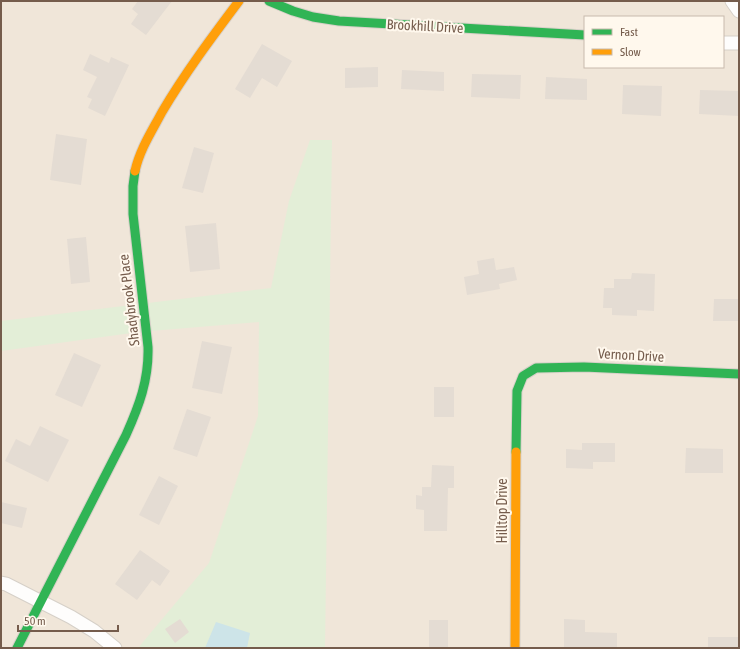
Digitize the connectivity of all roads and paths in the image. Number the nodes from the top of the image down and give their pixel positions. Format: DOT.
graph roads {
  1 [pos="239,1"];
  2 [pos="269,1"];
  3 [pos="732,1"];
  4 [pos="739,11"];
  5 [pos="584,35"];
  6 [pos="724,43"];
  7 [pos="739,43"];
  8 [pos="739,374"];
  9 [pos="523,376"];
  10 [pos="1,583"];
  11 [pos="40,602"];
  12 [pos="17,648"];
  13 [pos="115,648"];
  14 [pos="515,648"];
  1 -- 11 [label="street, Shadybrook Place"];
  2 -- 5 [label="street, Brookhill Drive"];
  3 -- 4 [label="street"];
  6 -- 7 [label="street"];
  8 -- 9 [label="street, Vernon Drive"];
  9 -- 14 [label="street, Hilltop Drive"];
  10 -- 11 [label="street"];
  11 -- 12 [label="street, Shadybrook Place"];
  11 -- 13 [label="street"];
}
